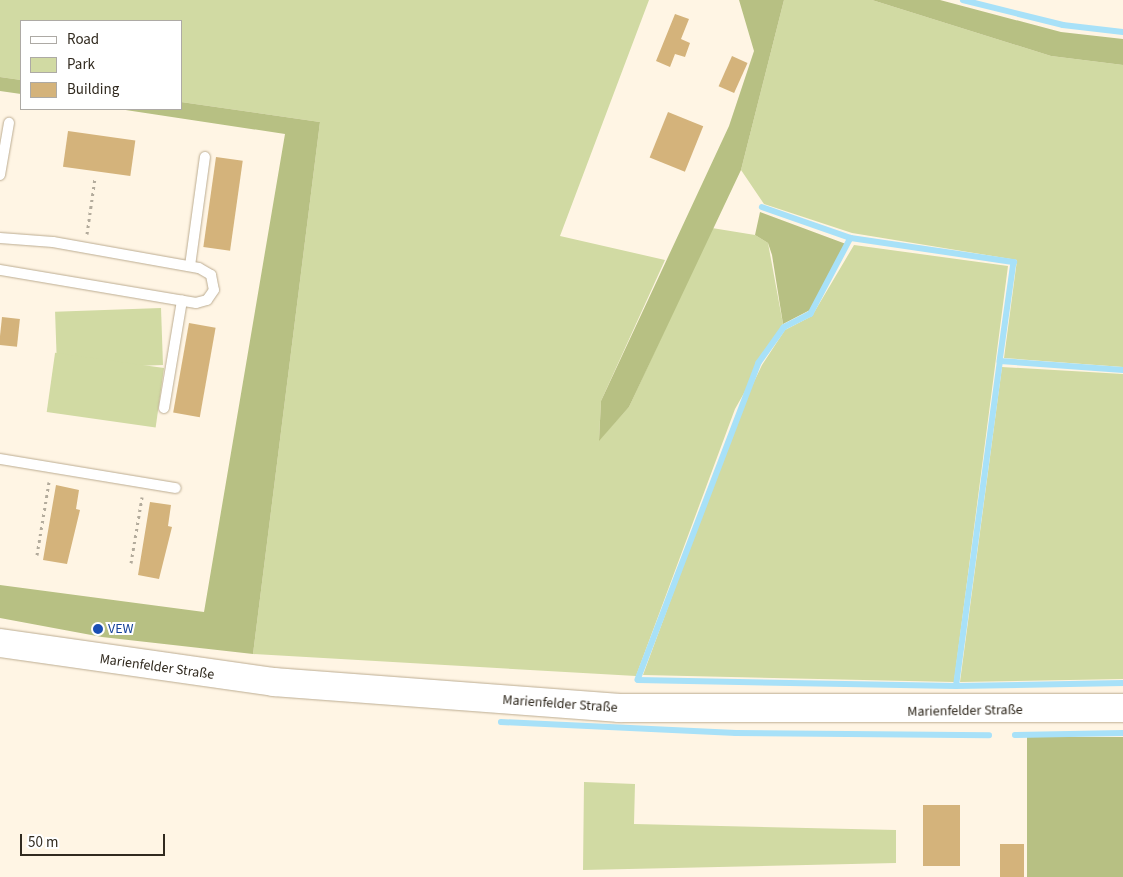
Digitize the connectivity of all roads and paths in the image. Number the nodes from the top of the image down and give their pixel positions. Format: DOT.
graph roads {
  1 [pos="9,123"];
  2 [pos="205,156"];
  3 [pos="0,174"];
  4 [pos="95,178"];
  5 [pos="0,238"];
  6 [pos="85,248"];
  7 [pos="190,266"];
  8 [pos="0,270"];
  9 [pos="182,301"];
  10 [pos="164,408"];
  11 [pos="0,459"];
  12 [pos="51,468"];
  13 [pos="144,482"];
  14 [pos="176,488"];
  15 [pos="36,555"];
  16 [pos="131,563"];
  17 [pos="0,643"];
  18 [pos="1123,708"];
  1 -- 3 [label="lane"];
  2 -- 7 [label="lane"];
  4 -- 6 [label="path"];
  5 -- 6 [label="lane"];
  6 -- 7 [label="lane"];
  7 -- 9 [label="lane"];
  8 -- 9 [label="lane"];
  9 -- 10 [label="lane"];
  11 -- 12 [label="lane"];
  12 -- 13 [label="lane"];
  12 -- 15 [label="path"];
  13 -- 14 [label="lane"];
  13 -- 16 [label="path"];
  17 -- 18 [label="main road, Marienfelder Straße"];
}
